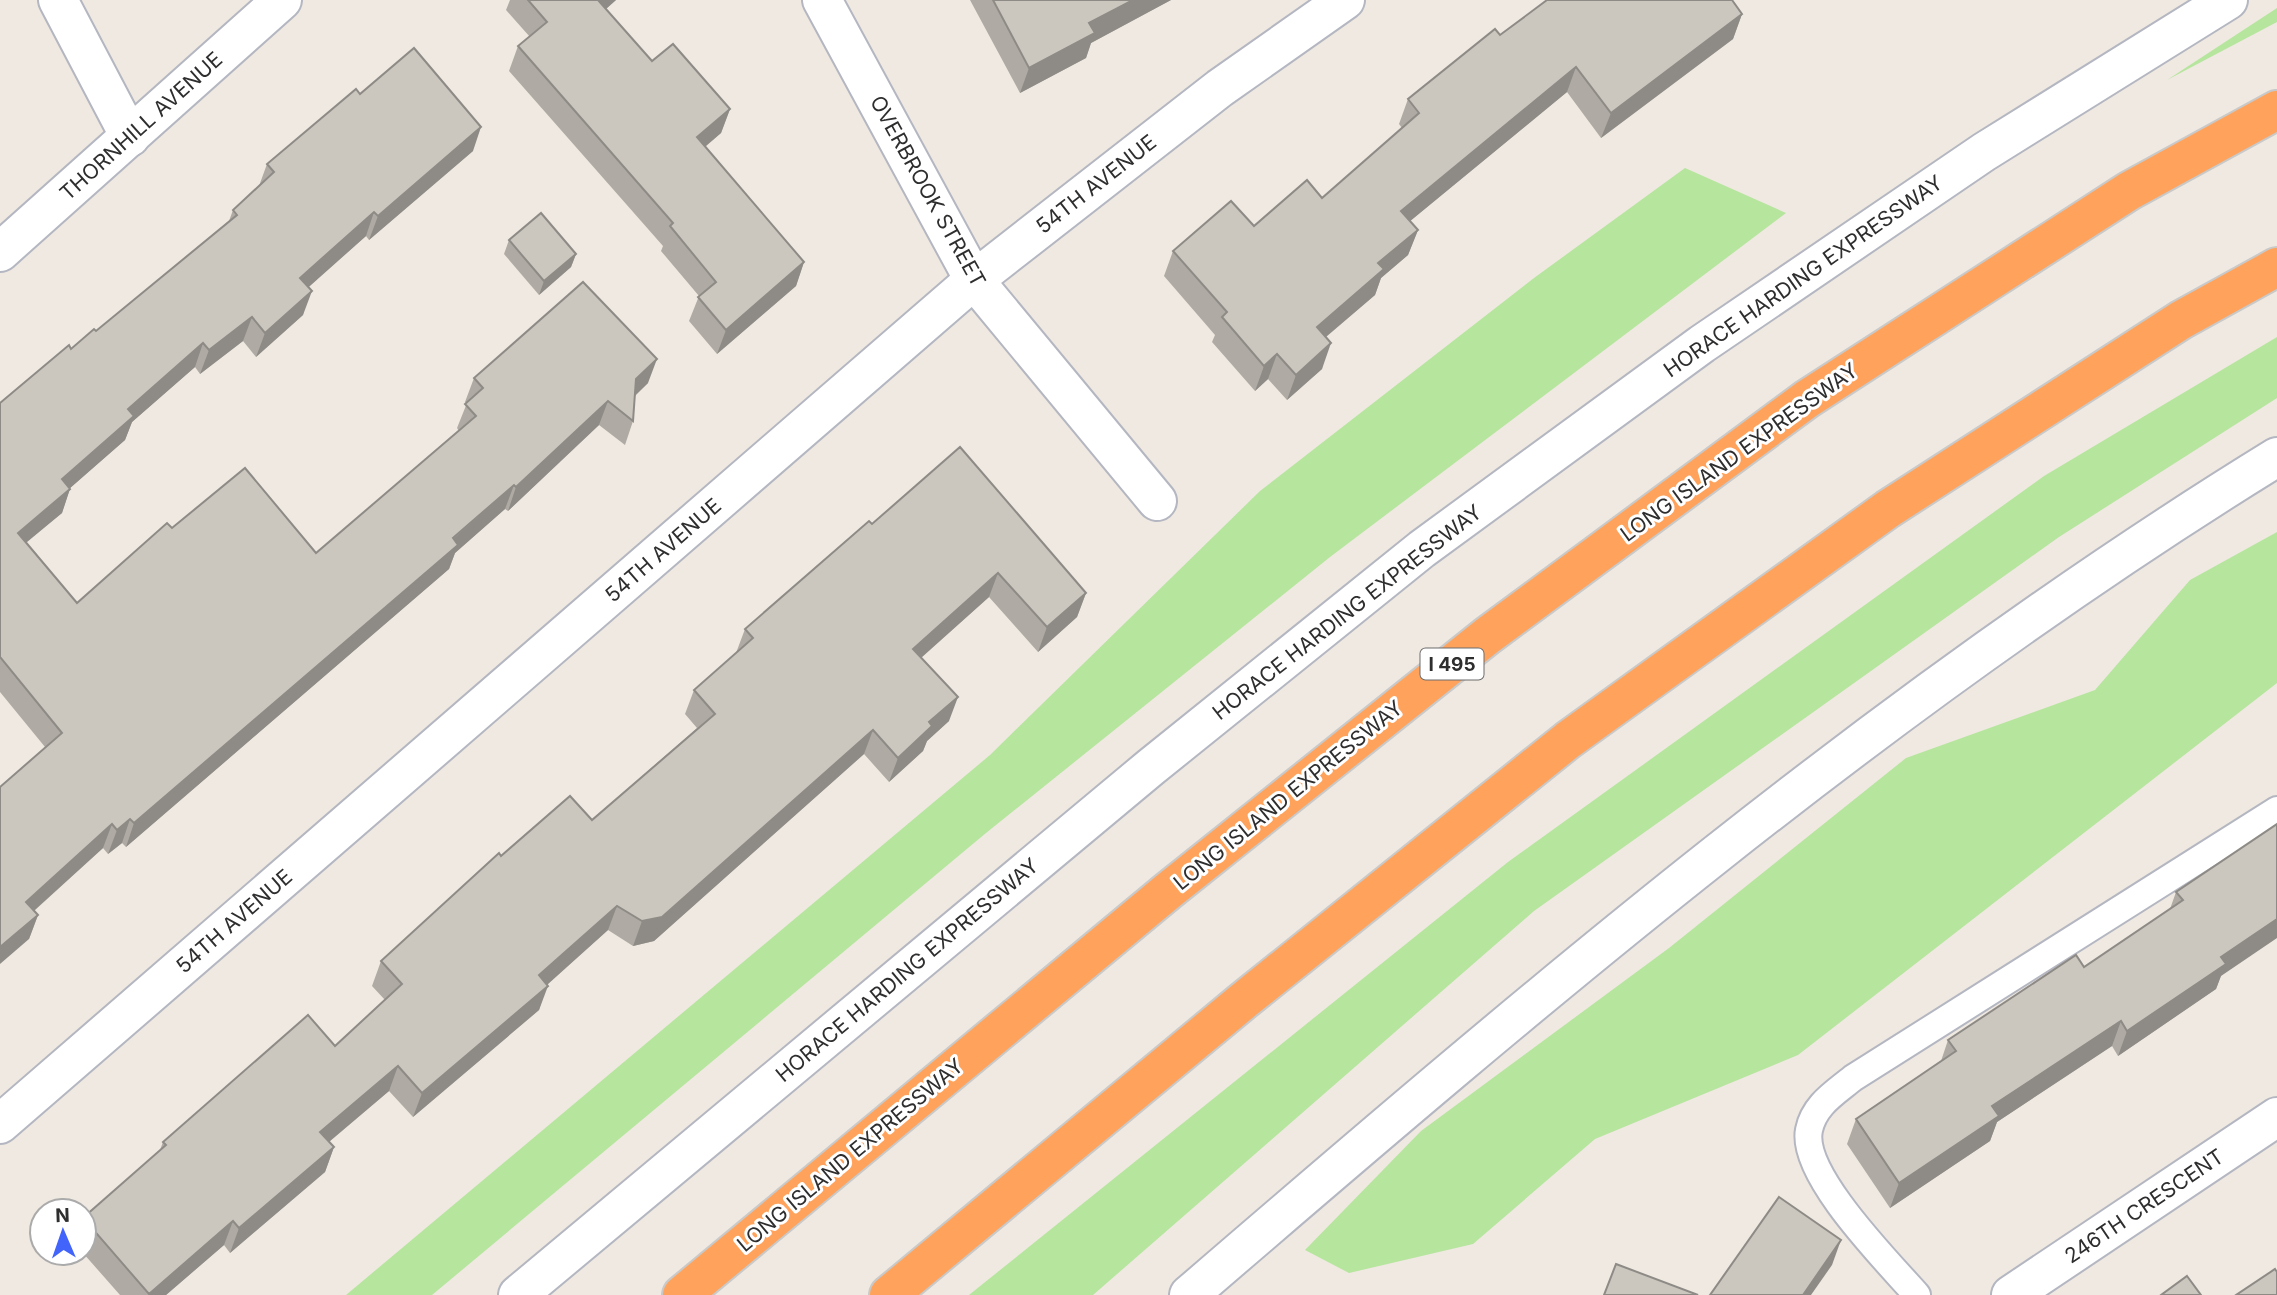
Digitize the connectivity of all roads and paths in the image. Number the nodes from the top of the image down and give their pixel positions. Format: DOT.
graph roads {
  1 [pos="58,0"];
  2 [pos="282,0"];
  3 [pos="821,0"];
  4 [pos="1345,0"];
  5 [pos="2228,0"];
  6 [pos="2277,110"];
  7 [pos="130,137"];
  8 [pos="0,252"];
  9 [pos="2277,267"];
  10 [pos="974,280"];
  11 [pos="2277,457"];
  12 [pos="1157,501"];
  13 [pos="2277,810"];
  14 [pos="2277,1117"];
  15 [pos="0,1124"];
  16 [pos="518,1295"];
  17 [pos="682,1295"];
  18 [pos="889,1295"];
  19 [pos="1189,1295"];
  20 [pos="1917,1295"];
  21 [pos="2011,1295"];
  1 -- 7 [label="main road"];
  2 -- 7 [label="main road, THORNHILL AVENUE"];
  3 -- 10 [label="main road, OVERBROOK STREET"];
  4 -- 10 [label="main road, 54TH AVENUE"];
  5 -- 16 [label="main road, HORACE HARDING EXPRESSWAY"];
  6 -- 17 [label="highway, LONG ISLAND EXPRESSWAY / I 495"];
  7 -- 8 [label="main road, THORNHILL AVENUE"];
  9 -- 18 [label="highway"];
  10 -- 12 [label="main road, OVERBROOK STREET"];
  10 -- 15 [label="main road, 54TH AVENUE"];
  11 -- 19 [label="main road"];
  13 -- 20 [label="lane"];
  14 -- 21 [label="main road, 246TH CRESCENT"];
}
